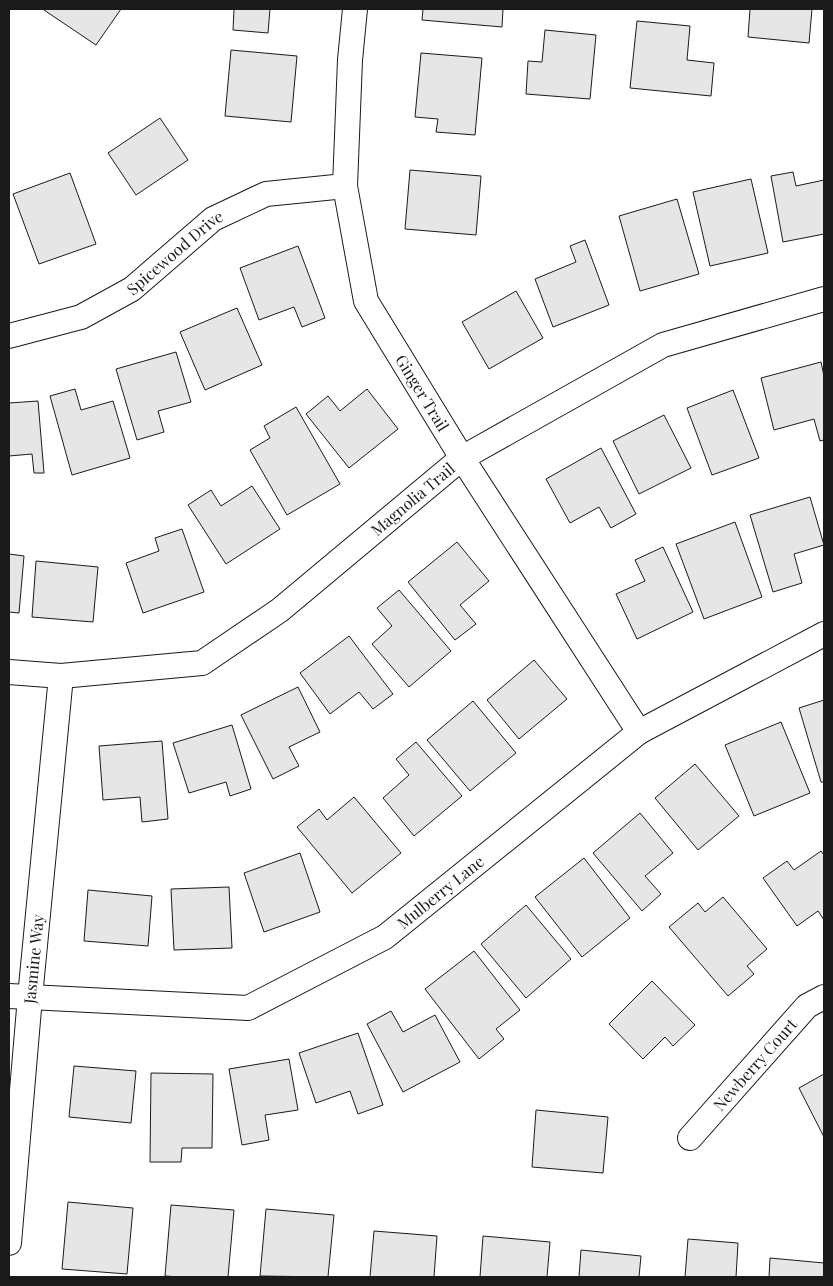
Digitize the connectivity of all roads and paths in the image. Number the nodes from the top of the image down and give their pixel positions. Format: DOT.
graph roads {
  1 [pos="355,9"];
  2 [pos="345,186"];
  3 [pos="824,299"];
  4 [pos="9,336"];
  5 [pos="462,458"];
  6 [pos="824,634"];
  7 [pos="9,672"];
  8 [pos="61,676"];
  9 [pos="639,732"];
  10 [pos="20,996"];
  11 [pos="824,997"];
  12 [pos="690,1138"];
  13 [pos="9,1243"];
  1 -- 2 [label="street, Ginger Trail"];
  2 -- 4 [label="street, Spicewood Drive"];
  2 -- 5 [label="street, Ginger Trail"];
  3 -- 5 [label="street, Magnolia Trail"];
  5 -- 8 [label="street, Magnolia Trail"];
  5 -- 9 [label="street, Ginger Trail"];
  6 -- 9 [label="street, Mulberry Lane"];
  7 -- 8 [label="street, Magnolia Trail"];
  8 -- 10 [label="street, Jasmine Way"];
  9 -- 10 [label="street, Mulberry Lane"];
  10 -- 13 [label="street, Jasmine Way"];
  11 -- 12 [label="street, Newberry Court"];
}
